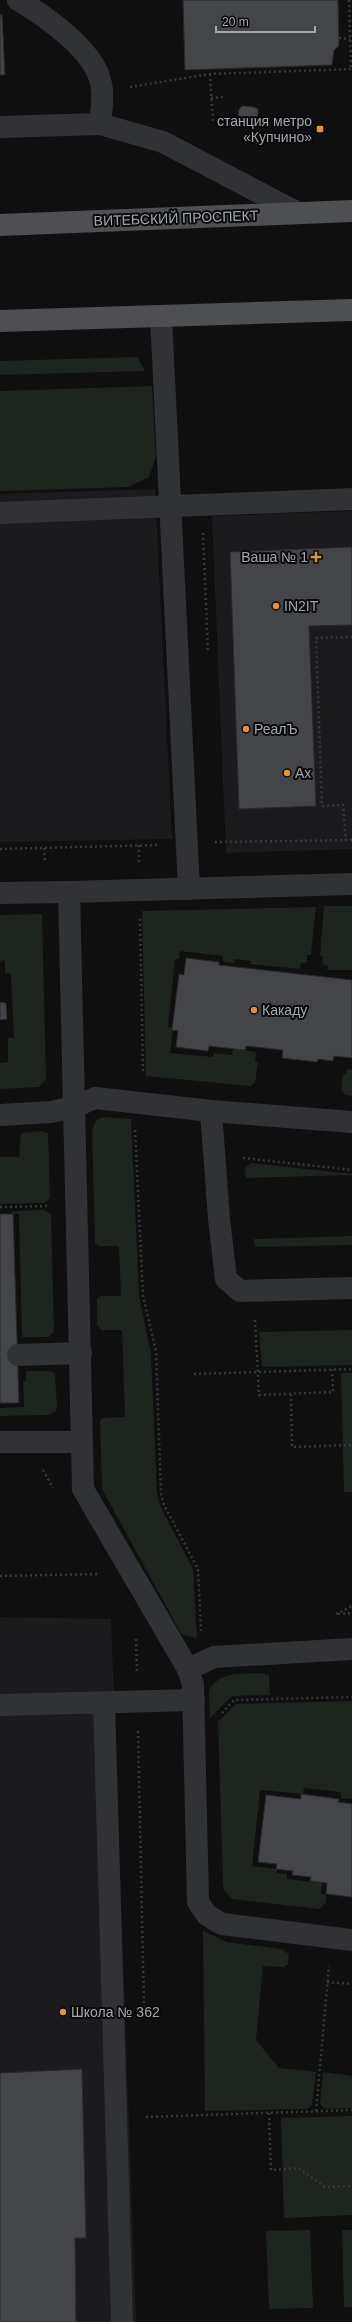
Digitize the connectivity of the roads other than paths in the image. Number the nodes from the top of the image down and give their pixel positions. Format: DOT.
graph roads {
  1 [pos="18,0"];
  2 [pos="100,124"];
  3 [pos="0,127"];
  4 [pos="352,211"];
  5 [pos="298,213"];
  6 [pos="0,225"];
  7 [pos="352,310"];
  8 [pos="161,317"];
  9 [pos="0,321"];
  10 [pos="352,499"];
  11 [pos="172,507"];
  12 [pos="0,513"];
  13 [pos="352,884"];
  14 [pos="189,889"];
  15 [pos="69,892"];
  16 [pos="0,893"];
  17 [pos="74,1107"];
  18 [pos="211,1111"];
  19 [pos="0,1115"];
  20 [pos="352,1122"];
  21 [pos="352,1288"];
  22 [pos="81,1353"];
  23 [pos="18,1355"];
  24 [pos="0,1442"];
  25 [pos="80,1442"];
  26 [pos="352,1649"];
  27 [pos="188,1669"];
  28 [pos="194,1700"];
  29 [pos="104,1703"];
  30 [pos="0,1705"];
  31 [pos="342,1939"];
  32 [pos="122,2322"];
  1 -- 2 [label="street"];
  2 -- 3 [label="street"];
  2 -- 5 [label="street"];
  4 -- 5 [label="main road, ВИТЕБСКИЙ ПРОСПЕКТ"];
  5 -- 6 [label="main road, ВИТЕБСКИЙ ПРОСПЕКТ"];
  7 -- 8 [label="main road"];
  8 -- 9 [label="main road"];
  8 -- 11 [label="street"];
  10 -- 11 [label="street"];
  11 -- 12 [label="street"];
  11 -- 14 [label="street"];
  13 -- 14 [label="street"];
  14 -- 15 [label="street"];
  15 -- 16 [label="street"];
  15 -- 17 [label="street"];
  17 -- 18 [label="street"];
  17 -- 19 [label="street"];
  17 -- 22 [label="street"];
  18 -- 20 [label="street"];
  18 -- 21 [label="street"];
  22 -- 23 [label="street"];
  22 -- 25 [label="street"];
  24 -- 25 [label="street"];
  25 -- 27 [label="street"];
  26 -- 27 [label="street"];
  27 -- 28 [label="street"];
  28 -- 29 [label="street"];
  28 -- 31 [label="street"];
  29 -- 30 [label="street"];
  29 -- 32 [label="street"];
}
